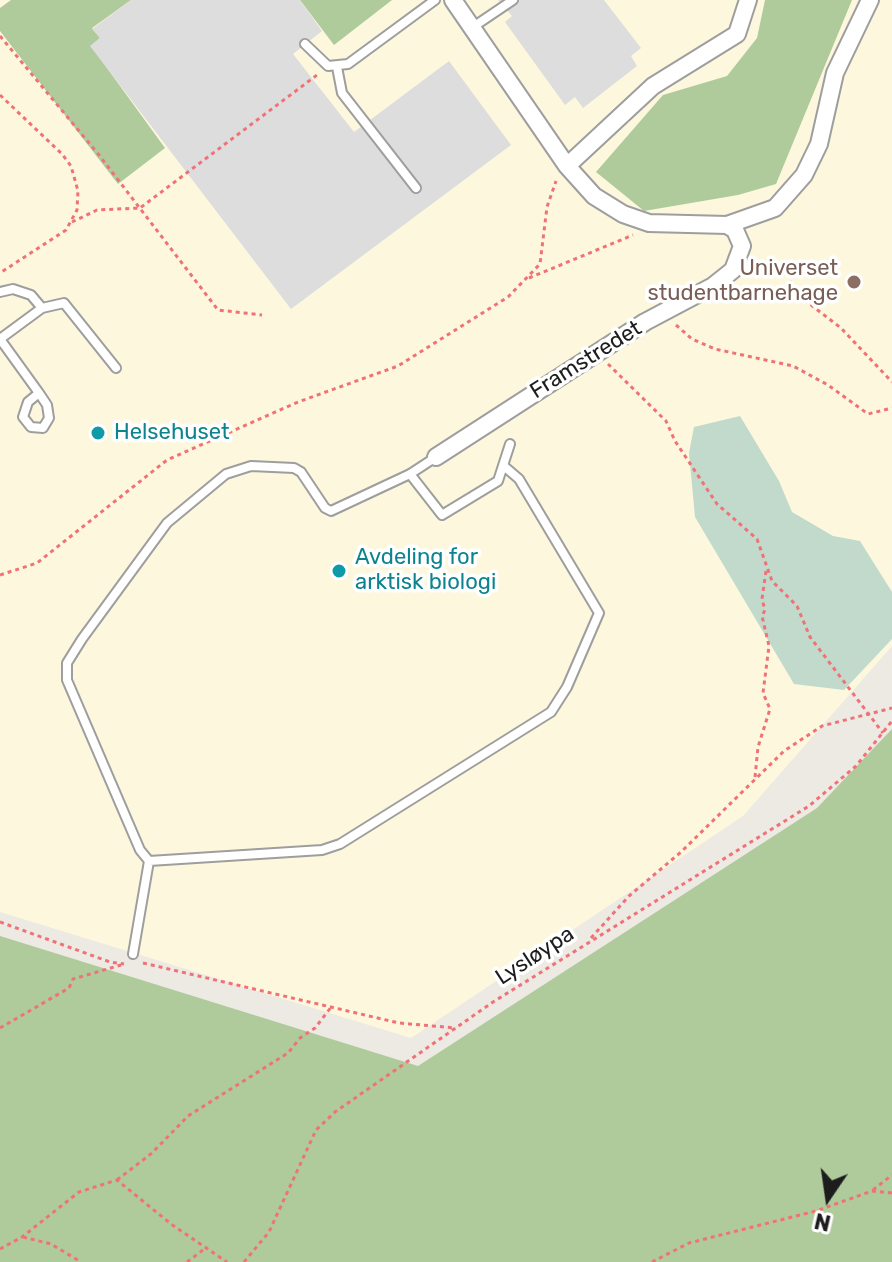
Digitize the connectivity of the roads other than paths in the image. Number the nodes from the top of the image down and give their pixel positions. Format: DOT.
graph roads {
  1 [pos="435,0"];
  2 [pos="453,0"];
  3 [pos="513,0"];
  4 [pos="748,0"];
  5 [pos="870,0"];
  6 [pos="473,27"];
  7 [pos="305,44"];
  8 [pos="333,66"];
  9 [pos="567,166"];
  10 [pos="416,188"];
  11 [pos="727,225"];
  12 [pos="0,292"];
  13 [pos="42,308"];
  14 [pos="116,368"];
  15 [pos="39,393"];
  16 [pos="510,444"];
  17 [pos="436,457"];
  18 [pos="505,467"];
  19 [pos="410,474"];
  20 [pos="149,861"];
  21 [pos="133,954"];
  1 -- 8 [label="lane"];
  2 -- 6 [label="street"];
  3 -- 6 [label="lane"];
  4 -- 9 [label="street"];
  5 -- 11 [label="street"];
  6 -- 9 [label="street"];
  7 -- 8 [label="lane"];
  8 -- 10 [label="lane"];
  9 -- 11 [label="street"];
  11 -- 17 [label="street, Framstredet"];
  12 -- 13 [label="lane"];
  13 -- 14 [label="lane"];
  13 -- 15 [label="lane"];
  16 -- 18 [label="lane"];
  17 -- 19 [label="lane"];
  18 -- 19 [label="lane"];
  18 -- 20 [label="lane"];
  19 -- 20 [label="lane"];
  20 -- 21 [label="lane"];
}
